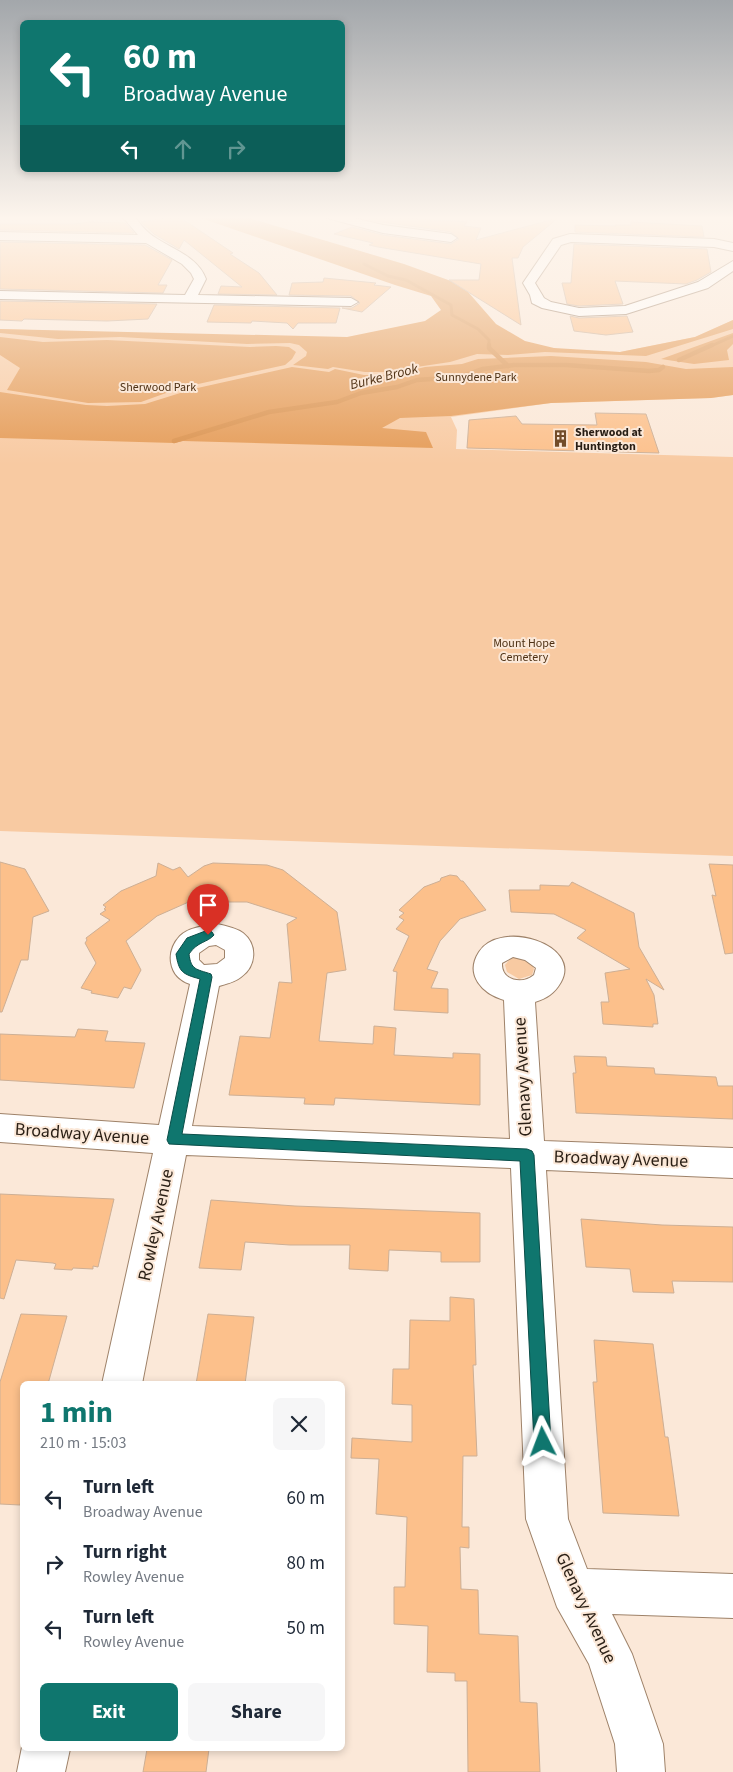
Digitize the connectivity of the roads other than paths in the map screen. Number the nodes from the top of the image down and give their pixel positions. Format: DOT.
graph roads {
  1 [pos="174,299"];
  2 [pos="188,299"];
  3 [pos="537,299"];
  4 [pos="660,299"];
  5 [pos="352,302"];
  6 [pos="206,977"];
  7 [pos="518,992"];
  8 [pos="0,1128"];
  9 [pos="174,1140"];
  10 [pos="527,1155"];
  11 [pos="733,1163"];
  12 [pos="123,1381"];
  13 [pos="573,1591"];
  14 [pos="733,1596"];
  15 [pos="46,1751"];
  16 [pos="41,1772"];
  17 [pos="641,1772"];
  1 -- 2 [label="street"];
  2 -- 5 [label="street"];
  3 -- 4 [label="street"];
  6 -- 9 [label="street, Rowley Avenue"];
  7 -- 10 [label="street, Glenavy Avenue"];
  8 -- 9 [label="street, Broadway Avenue"];
  9 -- 10 [label="street, Broadway Avenue"];
  9 -- 12 [label="street, Rowley Avenue"];
  10 -- 11 [label="street, Broadway Avenue"];
  10 -- 13 [label="street, Glenavy Avenue"];
  13 -- 14 [label="street"];
  13 -- 17 [label="street, Glenavy Avenue"];
  15 -- 16 [label="street"];
}
